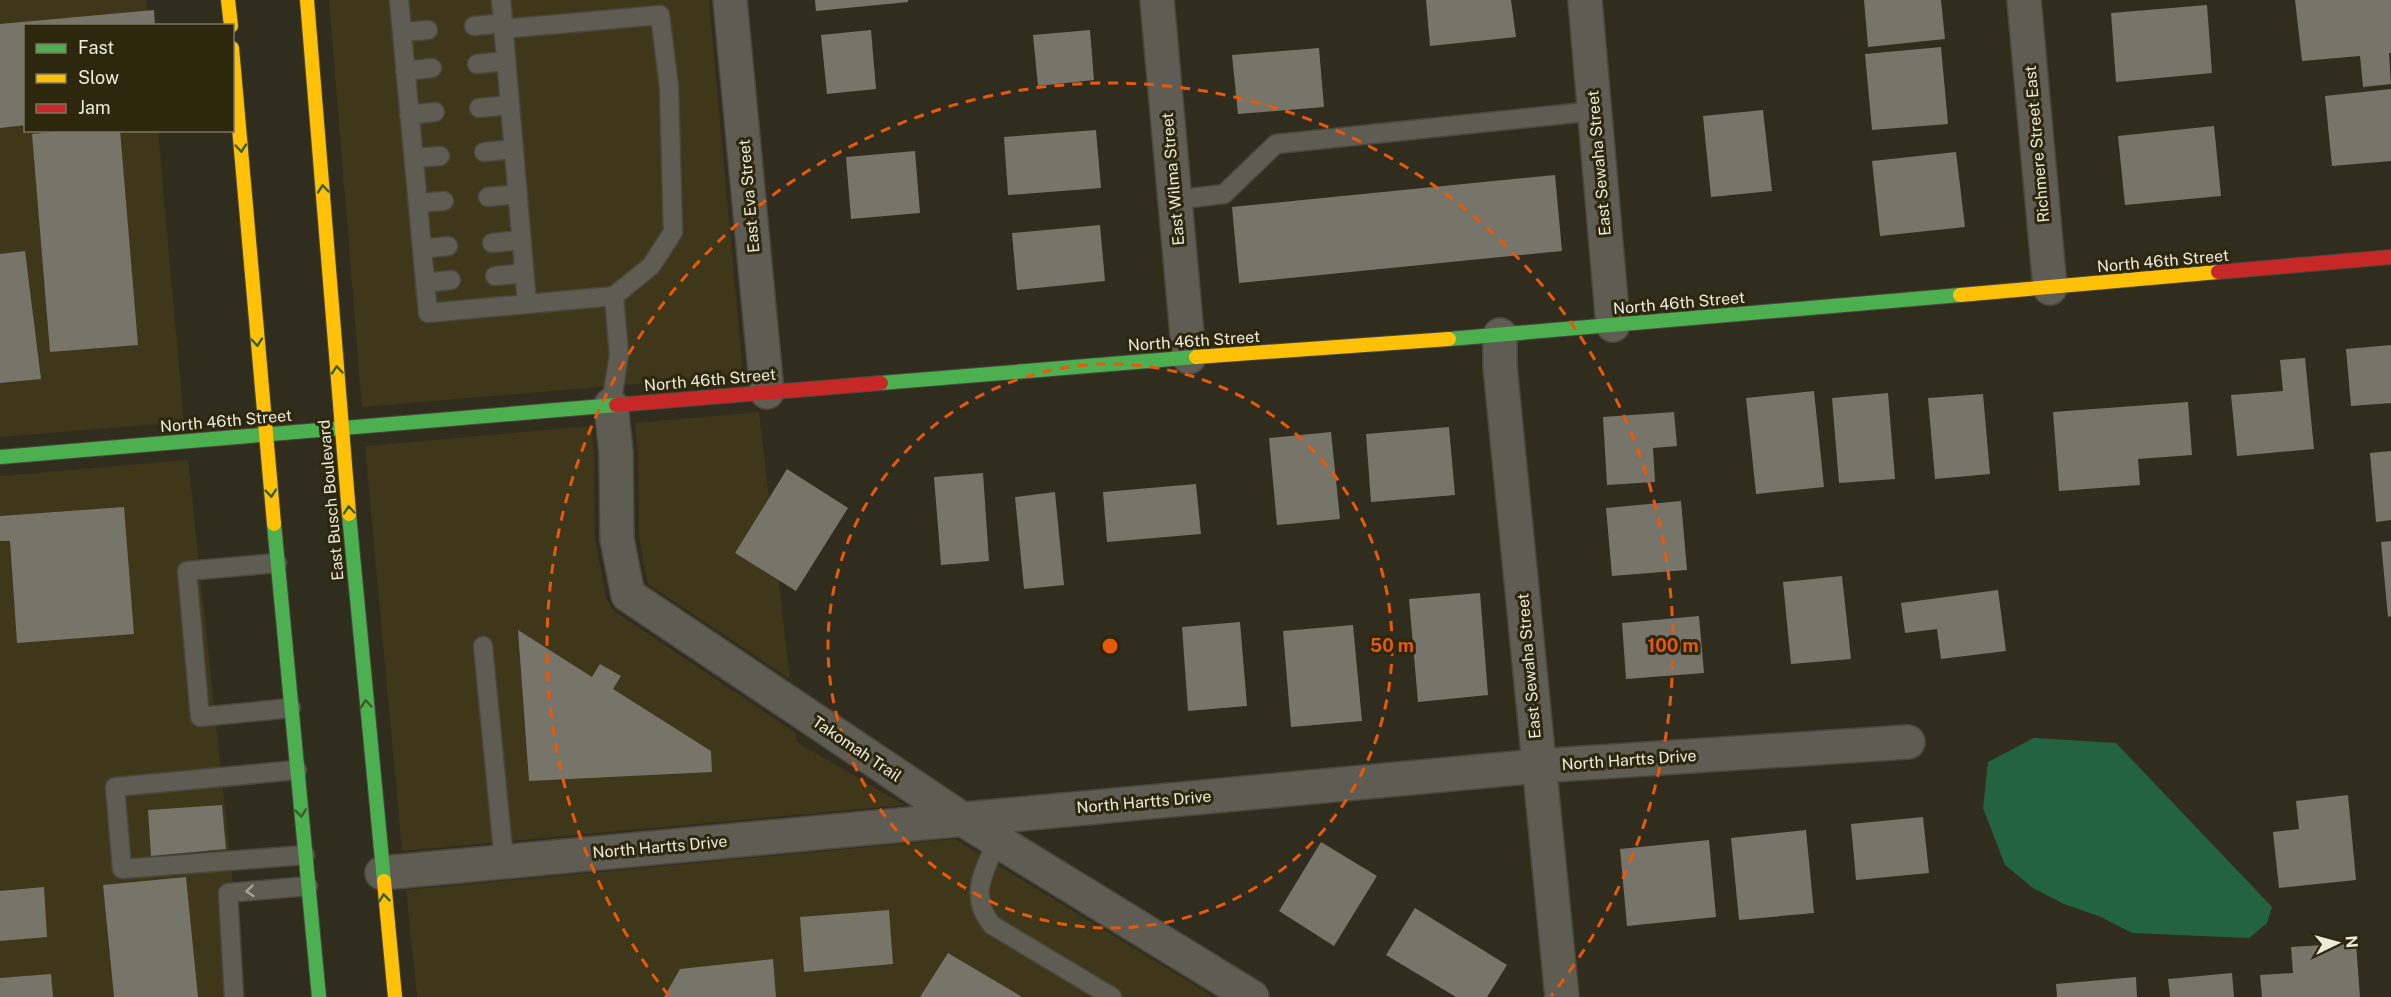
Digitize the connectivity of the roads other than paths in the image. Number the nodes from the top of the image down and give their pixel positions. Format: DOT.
graph roads {
  1 [pos="228,0"];
  2 [pos="307,0"];
  3 [pos="399,0"];
  4 [pos="501,0"];
  5 [pos="730,0"];
  6 [pos="1157,0"];
  7 [pos="1585,0"];
  8 [pos="2024,0"];
  9 [pos="231,24"];
  10 [pos="474,26"];
  11 [pos="503,26"];
  12 [pos="428,30"];
  13 [pos="402,32"];
  14 [pos="506,61"];
  15 [pos="477,64"];
  16 [pos="432,68"];
  17 [pos="405,70"];
  18 [pos="234,71"];
  19 [pos="510,105"];
  20 [pos="479,108"];
  21 [pos="1595,111"];
  22 [pos="435,112"];
  23 [pos="409,115"];
  24 [pos="514,149"];
  25 [pos="484,152"];
  26 [pos="440,156"];
  27 [pos="414,158"];
  28 [pos="518,194"];
  29 [pos="488,197"];
  30 [pos="1174,200"];
  31 [pos="444,201"];
  32 [pos="418,203"];
  33 [pos="521,240"];
  34 [pos="492,243"];
  35 [pos="448,246"];
  36 [pos="422,249"];
  37 [pos="2391,257"];
  38 [pos="524,273"];
  39 [pos="495,276"];
  40 [pos="451,280"];
  41 [pos="425,283"];
  42 [pos="2049,288"];
  43 [pos="614,296"];
  44 [pos="527,304"];
  45 [pos="1613,325"];
  46 [pos="1500,335"];
  47 [pos="1189,357"];
  48 [pos="767,392"];
  49 [pos="611,405"];
  50 [pos="341,428"];
  51 [pos="266,435"];
  52 [pos="0,457"];
  53 [pos="277,563"];
  54 [pos="483,646"];
  55 [pos="291,708"];
  56 [pos="1908,742"];
  57 [pos="1538,766"];
  58 [pos="297,770"];
  59 [pos="962,819"];
  60 [pos="997,841"];
  61 [pos="305,855"];
  62 [pos="504,861"];
  63 [pos="381,873"];
  64 [pos="308,886"];
  65 [pos="317,978"];
  66 [pos="234,997"];
  67 [pos="319,997"];
  68 [pos="332,997"];
  69 [pos="395,997"];
  70 [pos="1112,997"];
  71 [pos="1252,997"];
  72 [pos="1562,997"];
  1 -- 9 [label="street"];
  50 -- 2 [label="street, East Busch Boulevard, one-way"];
  3 -- 13 [label="lane"];
  4 -- 11 [label="lane"];
  5 -- 48 [label="street, East Eva Street"];
  6 -- 30 [label="street, East Wilma Street"];
  7 -- 21 [label="street, East Sewaha Street"];
  8 -- 42 [label="street, Richmere Street East"];
  10 -- 11 [label="lane"];
  11 -- 14 [label="lane"];
  11 -- 43 [label="lane"];
  12 -- 13 [label="lane"];
  13 -- 17 [label="lane"];
  14 -- 15 [label="lane"];
  14 -- 19 [label="lane"];
  16 -- 17 [label="lane"];
  17 -- 23 [label="lane"];
  18 -- 51 [label="street, one-way"];
  19 -- 20 [label="lane"];
  19 -- 24 [label="lane"];
  21 -- 30 [label="lane"];
  21 -- 45 [label="street, East Sewaha Street"];
  22 -- 23 [label="lane"];
  23 -- 27 [label="lane"];
  24 -- 25 [label="lane"];
  24 -- 28 [label="lane"];
  26 -- 27 [label="lane"];
  27 -- 32 [label="lane"];
  28 -- 29 [label="lane"];
  28 -- 33 [label="lane"];
  30 -- 47 [label="street, East Wilma Street"];
  31 -- 32 [label="lane"];
  32 -- 36 [label="lane"];
  33 -- 34 [label="lane"];
  33 -- 38 [label="lane"];
  35 -- 36 [label="lane"];
  36 -- 41 [label="lane"];
  37 -- 42 [label="street, North 46th Street"];
  38 -- 39 [label="lane"];
  38 -- 44 [label="lane"];
  40 -- 41 [label="lane"];
  41 -- 44 [label="lane"];
  42 -- 45 [label="street, North 46th Street"];
  43 -- 44 [label="lane"];
  43 -- 49 [label="lane"];
  45 -- 46 [label="street, North 46th Street"];
  46 -- 47 [label="street, North 46th Street"];
  46 -- 57 [label="street, East Sewaha Street"];
  47 -- 48 [label="street, North 46th Street"];
  48 -- 49 [label="street, North 46th Street"];
  49 -- 50 [label="street, North 46th Street"];
  49 -- 59 [label="street, Takomah Trail"];
  50 -- 51 [label="street, North 46th Street"];
  63 -- 50 [label="street, East Busch Boulevard, one-way"];
  51 -- 52 [label="street, North 46th Street"];
  51 -- 53 [label="street, one-way"];
  53 -- 55 [label="street"];
  53 -- 55 [label="lane"];
  54 -- 62 [label="lane"];
  55 -- 58 [label="street"];
  56 -- 57 [label="street, North Hartts Drive"];
  57 -- 59 [label="street, North Hartts Drive"];
  57 -- 72 [label="street, East Sewaha Street"];
  58 -- 61 [label="street, one-way"];
  58 -- 61 [label="lane"];
  59 -- 60 [label="street, Takomah Trail"];
  59 -- 62 [label="street, North Hartts Drive"];
  60 -- 70 [label="lane"];
  60 -- 71 [label="street, Takomah Trail"];
  61 -- 64 [label="street"];
  62 -- 63 [label="street, North Hartts Drive"];
  69 -- 63 [label="street, East Busch Boulevard, one-way"];
  64 -- 65 [label="street"];
  64 -- 66 [label="lane, one-way"];
  65 -- 67 [label="street"];
  65 -- 68 [label="street"];
}
